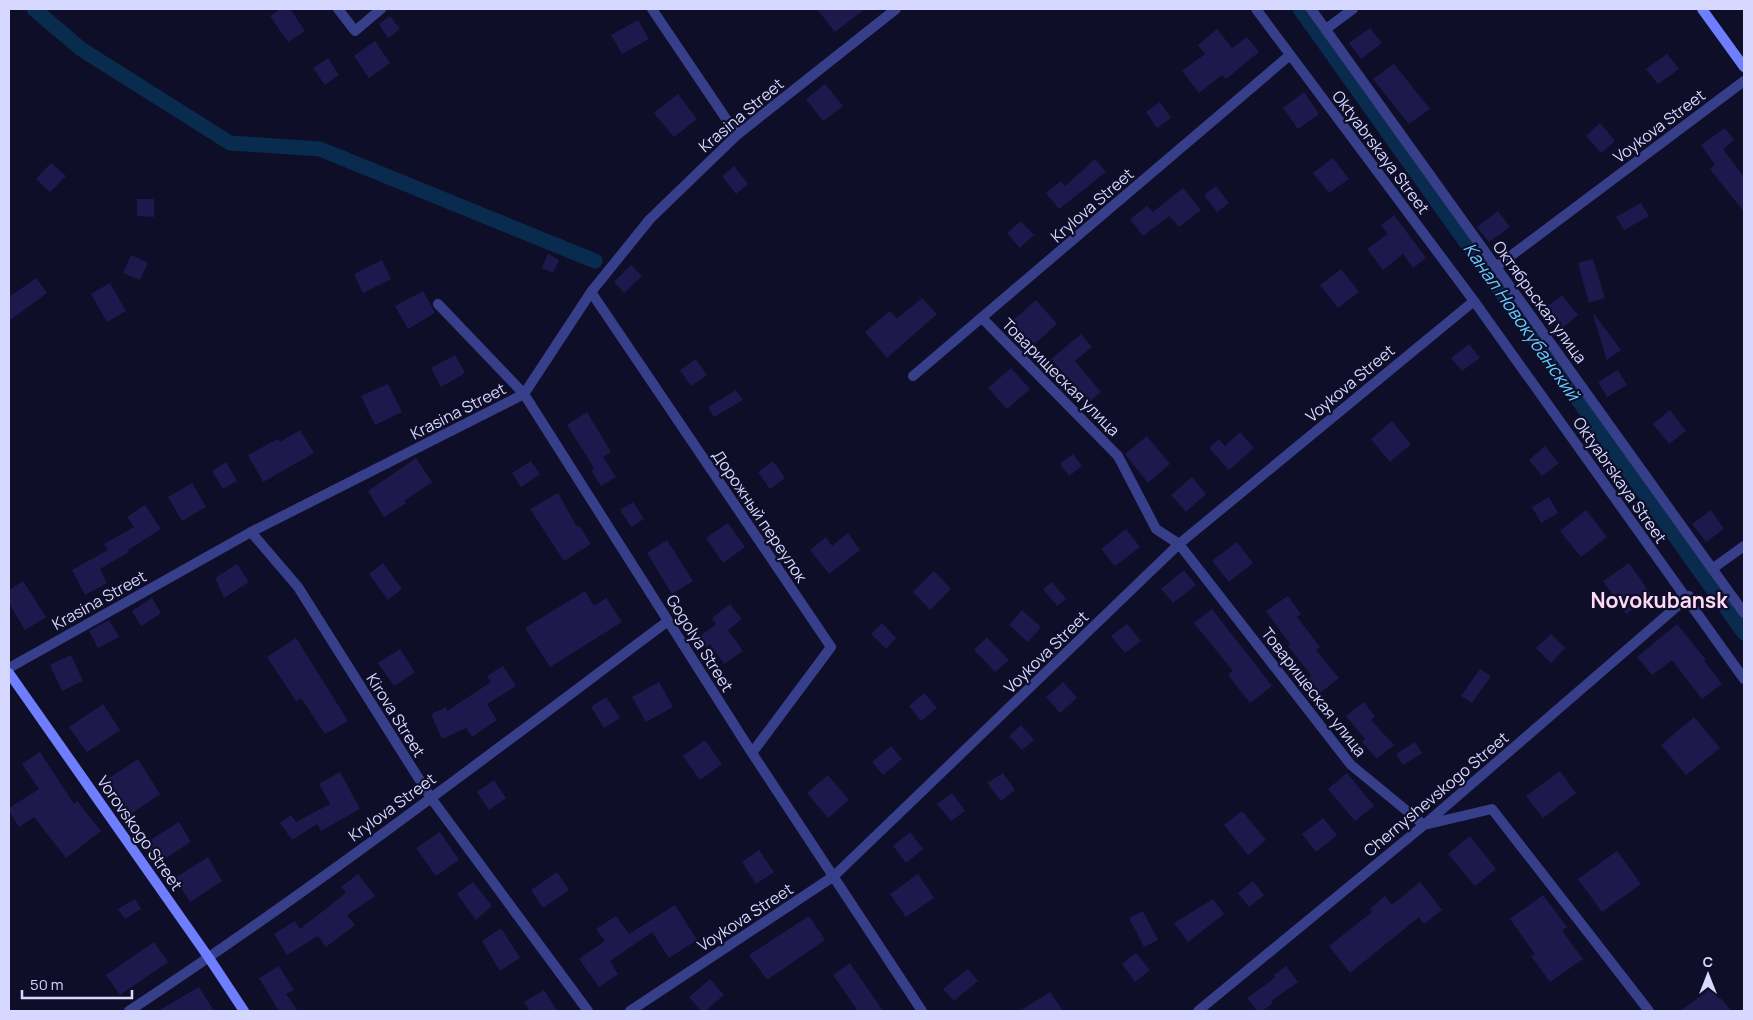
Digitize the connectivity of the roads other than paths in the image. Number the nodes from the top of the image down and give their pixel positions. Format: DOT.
graph roads {
  1 [pos="338,9"];
  2 [pos="381,9"];
  3 [pos="652,9"];
  4 [pos="896,9"];
  5 [pos="1256,9"];
  6 [pos="1311,9"];
  7 [pos="1353,9"];
  8 [pos="1702,9"];
  9 [pos="1326,29"];
  10 [pos="1290,55"];
  11 [pos="1744,67"];
  12 [pos="1744,81"];
  13 [pos="737,135"];
  14 [pos="1496,267"];
  15 [pos="590,292"];
  16 [pos="1474,301"];
  17 [pos="438,304"];
  18 [pos="983,319"];
  19 [pos="913,376"];
  20 [pos="524,394"];
  21 [pos="251,532"];
  22 [pos="1179,544"];
  23 [pos="1744,546"];
  24 [pos="1712,569"];
  25 [pos="1688,598"];
  26 [pos="1744,613"];
  27 [pos="668,621"];
  28 [pos="9,668"];
  29 [pos="9,673"];
  30 [pos="1744,679"];
  31 [pos="752,753"];
  32 [pos="431,798"];
  33 [pos="1424,825"];
  34 [pos="834,876"];
  35 [pos="209,958"];
  36 [pos="129,1011"];
  37 [pos="244,1011"];
  38 [pos="588,1011"];
  39 [pos="630,1011"];
  40 [pos="922,1011"];
  41 [pos="1198,1011"];
  42 [pos="1649,1011"];
  1 -- 2 [label="street"];
  3 -- 13 [label="street"];
  4 -- 13 [label="street, Krasina Street"];
  5 -- 10 [label="street, Oktyabrskaya Street"];
  6 -- 9 [label="street, Октябрьская улица"];
  7 -- 9 [label="street"];
  8 -- 11 [label="main road"];
  9 -- 14 [label="street, Октябрьская улица"];
  10 -- 16 [label="street, Oktyabrskaya Street"];
  10 -- 18 [label="street, Krylova Street"];
  12 -- 14 [label="street, Voykova Street"];
  13 -- 15 [label="street, Krasina Street"];
  14 -- 24 [label="street, Октябрьская улица"];
  15 -- 20 [label="street, Krasina Street"];
  15 -- 31 [label="street, Дорожный переулок"];
  16 -- 22 [label="street, Voykova Street"];
  16 -- 25 [label="street, Oktyabrskaya Street"];
  17 -- 20 [label="street, Gogolya Street"];
  18 -- 19 [label="street, Krylova Street"];
  18 -- 22 [label="street, Товарищеская улица"];
  20 -- 21 [label="street, Krasina Street"];
  20 -- 27 [label="street, Gogolya Street"];
  21 -- 28 [label="street, Krasina Street"];
  21 -- 32 [label="street, Kirova Street"];
  22 -- 33 [label="street, Товарищеская улица"];
  22 -- 34 [label="street, Voykova Street"];
  23 -- 24 [label="street"];
  24 -- 26 [label="street, Октябрьская улица"];
  25 -- 30 [label="street, Oktyabrskaya Street"];
  25 -- 33 [label="street, Chernyshevskogo Street"];
  27 -- 31 [label="street, Gogolya Street"];
  27 -- 32 [label="street, Krylova Street"];
  29 -- 35 [label="main road, Vorovskogo Street"];
  31 -- 34 [label="street, Gogolya Street"];
  32 -- 35 [label="street, Krylova Street"];
  32 -- 38 [label="street, Kirova Street"];
  33 -- 41 [label="street, Chernyshevskogo Street"];
  33 -- 42 [label="street"];
  34 -- 39 [label="street, Voykova Street"];
  34 -- 40 [label="street, Gogolya Street"];
  35 -- 36 [label="street, Krylova Street"];
  35 -- 37 [label="main road, Vorovskogo Street"];
}
